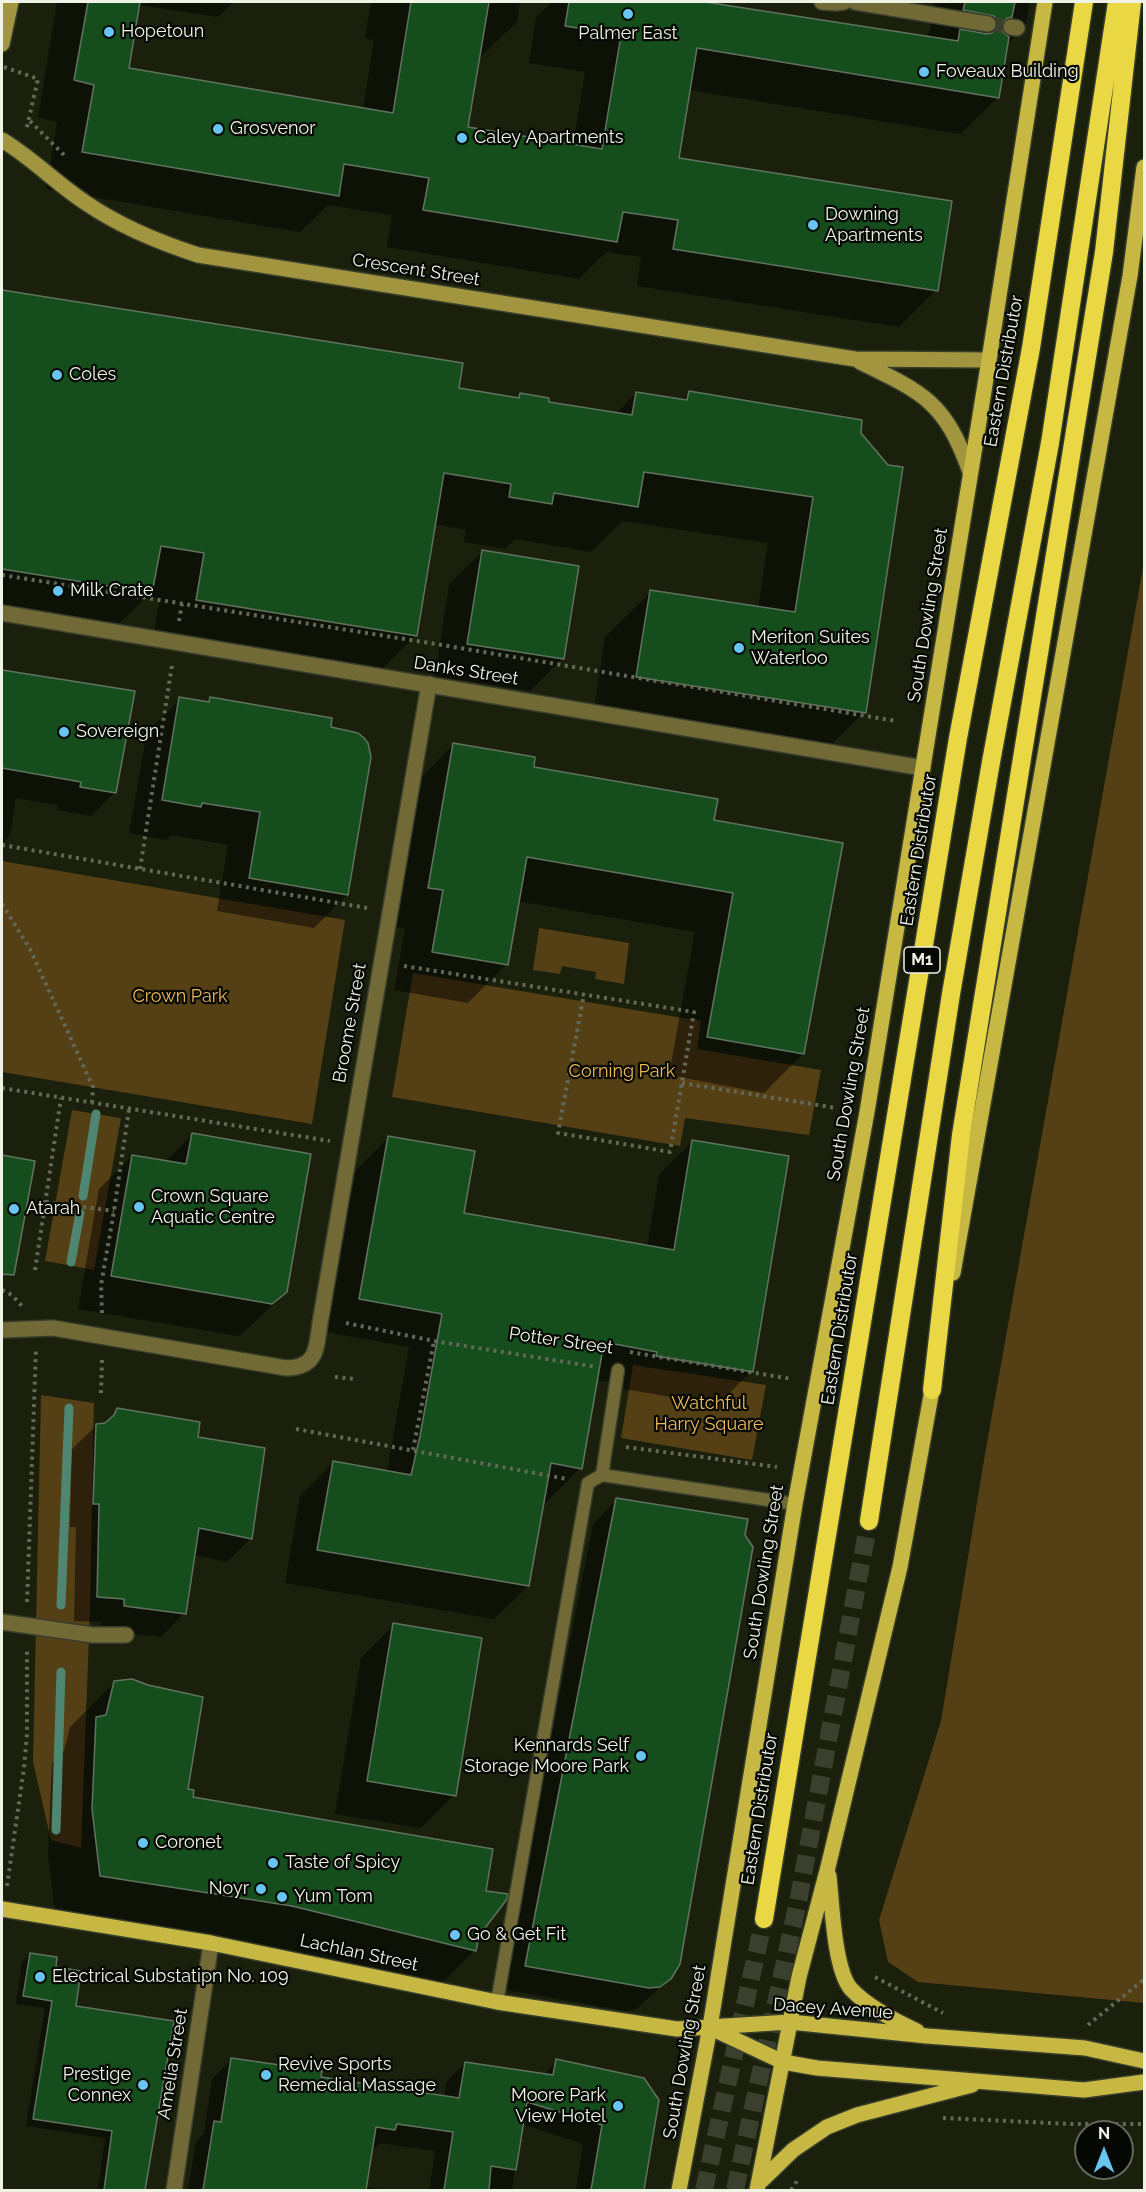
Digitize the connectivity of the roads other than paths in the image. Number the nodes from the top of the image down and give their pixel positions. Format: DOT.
graph roads {
  1 [pos="10,2"];
  2 [pos="822,2"];
  3 [pos="844,2"];
  4 [pos="855,2"];
  5 [pos="1045,2"];
  6 [pos="1084,2"];
  7 [pos="1117,2"];
  8 [pos="1132,2"];
  9 [pos="988,24"];
  10 [pos="2,44"];
  11 [pos="2,140"];
  12 [pos="1144,167"];
  13 [pos="855,359"];
  14 [pos="989,360"];
  15 [pos="970,472"];
  16 [pos="2,613"];
  17 [pos="429,684"];
  18 [pos="923,768"];
  19 [pos="2,1330"];
  20 [pos="618,1370"];
  21 [pos="932,1390"];
  22 [pos="602,1474"];
  23 [pos="795,1504"];
  24 [pos="869,1521"];
  25 [pos="2,1622"];
  26 [pos="126,1635"];
  27 [pos="828,1867"];
  28 [pos="3,1909"];
  29 [pos="764,1919"];
  30 [pos="211,1943"];
  31 [pos="497,2002"];
  32 [pos="790,2022"];
  33 [pos="710,2027"];
  34 [pos="927,2036"];
  35 [pos="1144,2061"];
  36 [pos="783,2062"];
  37 [pos="1144,2082"];
  38 [pos="980,2083"];
  39 [pos="758,2187"];
  40 [pos="174,2190"];
  41 [pos="679,2190"];
  1 -- 10 [label="main road"];
  2 -- 3 [label="street"];
  4 -- 9 [label="street"];
  5 -- 14 [label="main road, South Dowling Street"];
  6 -- 29 [label="highway, Eastern Distributor / M1"];
  7 -- 24 [label="highway, M1"];
  8 -- 21 [label="highway"];
  11 -- 13 [label="main road, Crescent Street"];
  12 -- 21 [label="main road"];
  13 -- 14 [label="main road, Crescent Street"];
  13 -- 15 [label="main road, Crescent Street"];
  14 -- 15 [label="main road, South Dowling Street"];
  15 -- 18 [label="main road, South Dowling Street"];
  16 -- 17 [label="street, Danks Street"];
  17 -- 18 [label="street, Danks Street"];
  17 -- 19 [label="street, Broome Street"];
  18 -- 23 [label="main road, South Dowling Street"];
  20 -- 22 [label="lane"];
  21 -- 27 [label="main road"];
  22 -- 23 [label="lane"];
  22 -- 31 [label="lane"];
  23 -- 33 [label="main road, South Dowling Street"];
  25 -- 26 [label="street"];
  27 -- 32 [label="main road"];
  27 -- 34 [label="main road"];
  28 -- 30 [label="main road, Lachlan Street"];
  30 -- 31 [label="main road, Lachlan Street"];
  30 -- 40 [label="street, Amelia Street"];
  31 -- 33 [label="main road, Lachlan Street"];
  32 -- 33 [label="main road, Dacey Avenue"];
  32 -- 34 [label="main road, Dacey Avenue"];
  32 -- 36 [label="main road"];
  33 -- 36 [label="main road"];
  33 -- 41 [label="main road, South Dowling Street"];
  34 -- 35 [label="main road, Dacey Avenue"];
  36 -- 38 [label="main road"];
  36 -- 39 [label="main road"];
  37 -- 38 [label="main road"];
  38 -- 39 [label="main road"];
}
